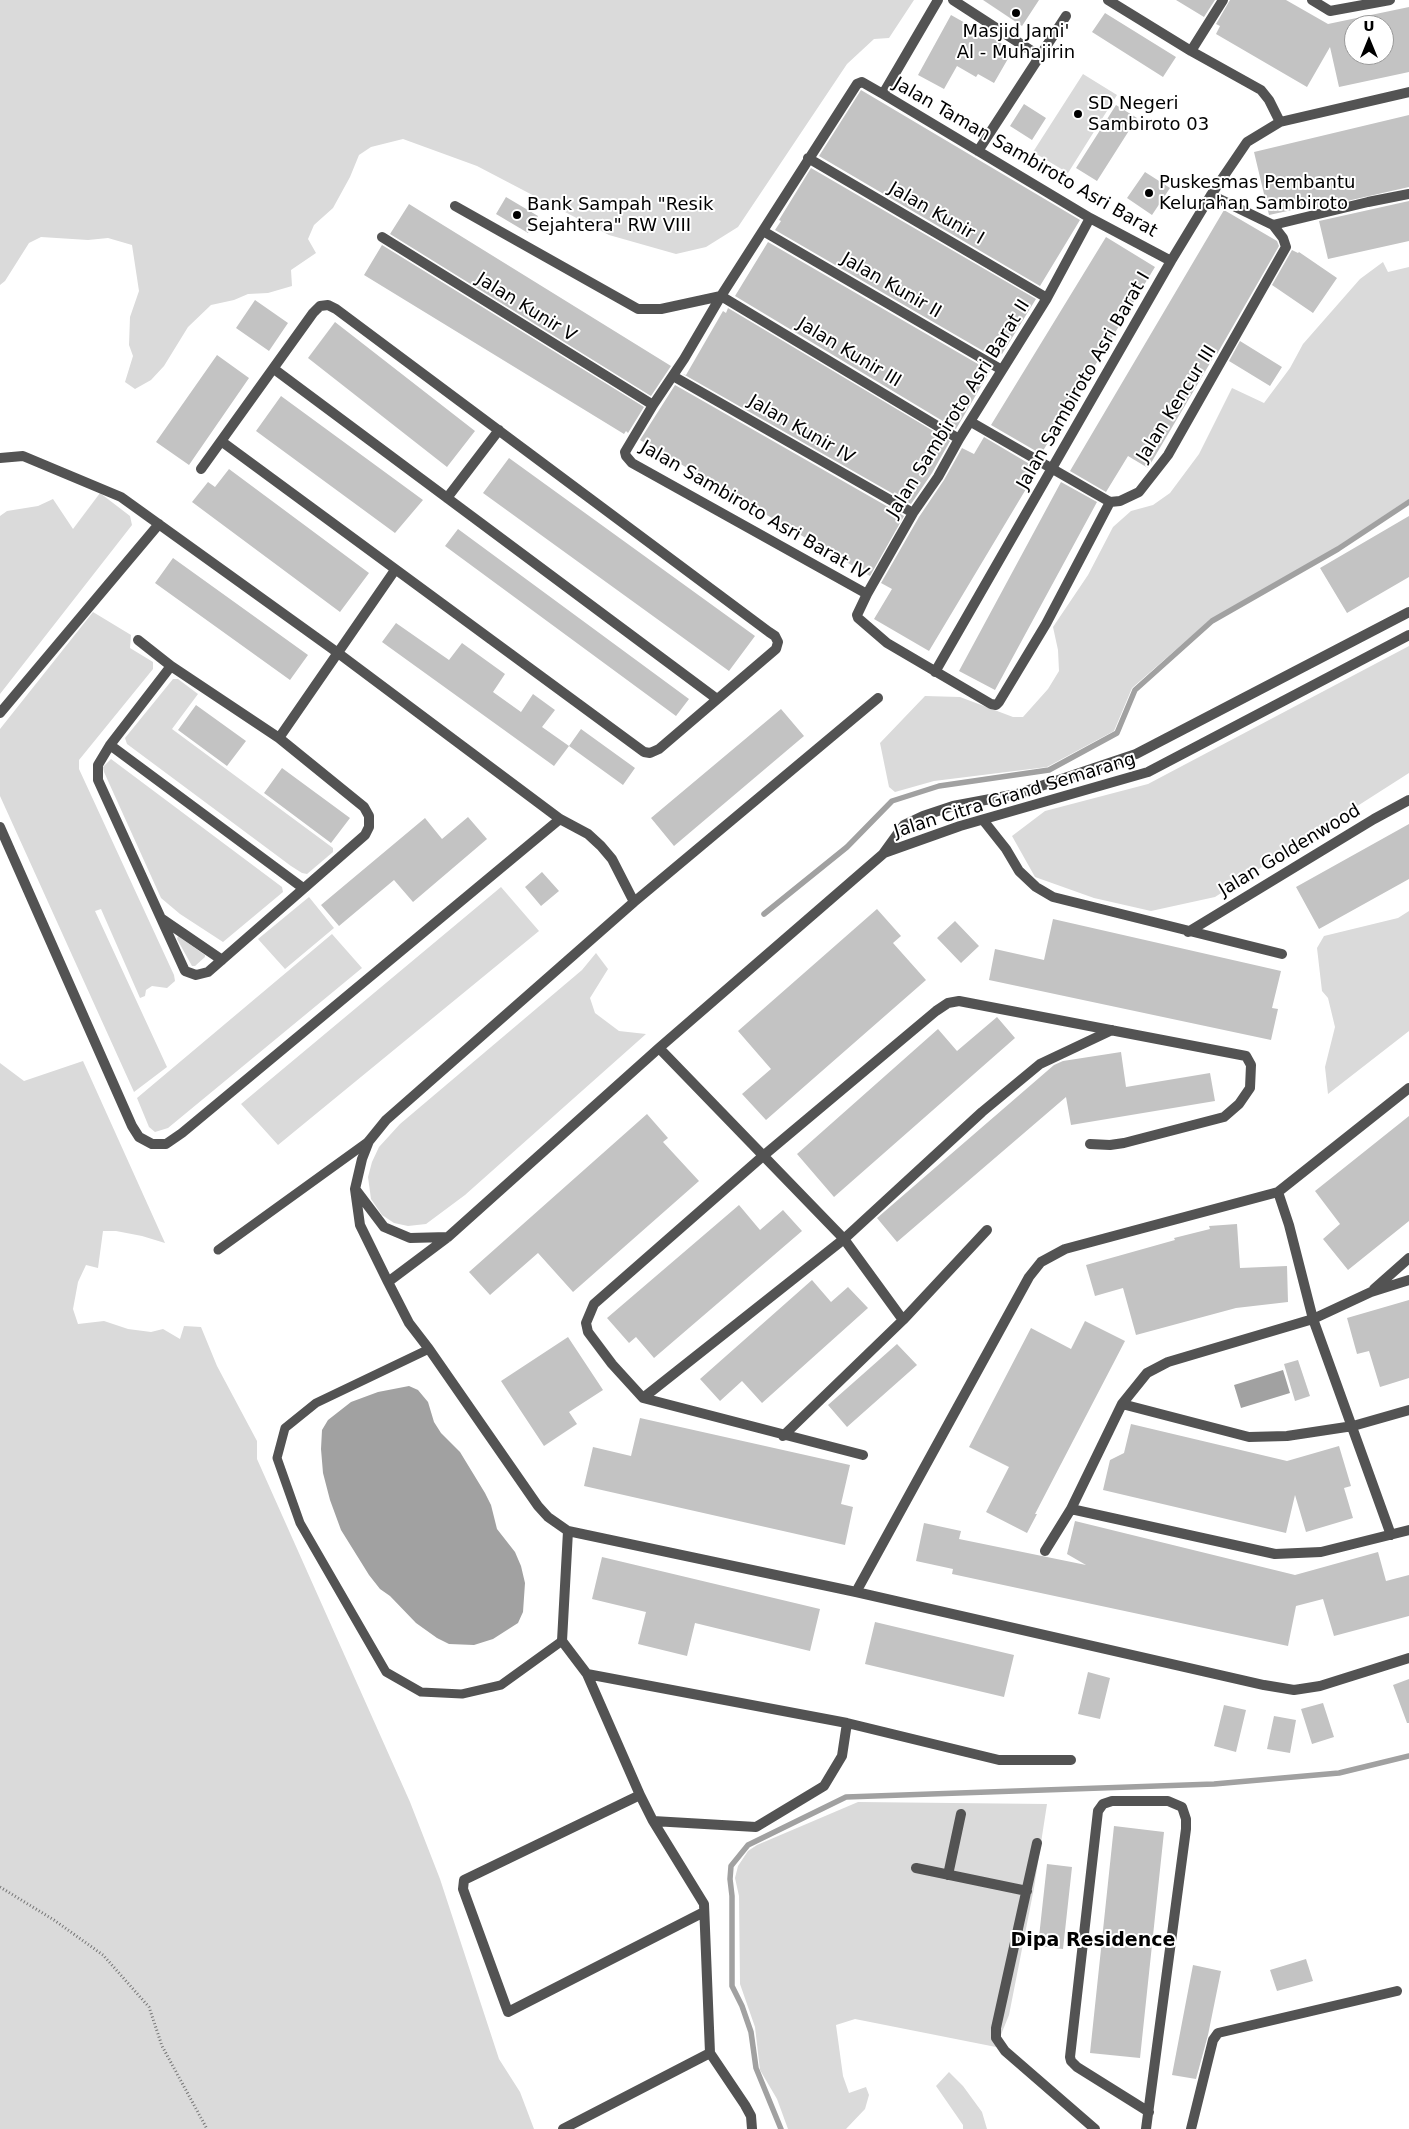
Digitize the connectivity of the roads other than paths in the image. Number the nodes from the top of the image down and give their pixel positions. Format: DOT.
graph roads {
  1 [pos="938,0"];
  2 [pos="953,0"];
  3 [pos="1108,0"];
  4 [pos="1223,0"];
  5 [pos="1312,0"];
  6 [pos="1390,0"];
  7 [pos="1066,16"];
  8 [pos="1191,52"];
  9 [pos="1041,56"];
  10 [pos="1409,92"];
  11 [pos="883,94"];
  12 [pos="1280,122"];
  13 [pos="978,151"];
  14 [pos="808,158"];
  15 [pos="1409,194"];
  16 [pos="1211,195"];
  17 [pos="455,206"];
  18 [pos="1090,218"];
  19 [pos="1273,225"];
  20 [pos="763,231"];
  21 [pos="382,237"];
  22 [pos="1171,261"];
  23 [pos="721,296"];
  24 [pos="1047,298"];
  25 [pos="274,369"];
  26 [pos="1002,370"];
  27 [pos="673,376"];
  28 [pos="653,404"];
  29 [pos="971,422"];
  30 [pos="499,430"];
  31 [pos="959,439"];
  32 [pos="220,442"];
  33 [pos="0,458"];
  34 [pos="1053,468"];
  35 [pos="200,469"];
  36 [pos="447,498"];
  37 [pos="1110,502"];
  38 [pos="913,514"];
  39 [pos="159,524"];
  40 [pos="395,570"];
  41 [pos="867,594"];
  42 [pos="1409,612"];
  43 [pos="1409,635"];
  44 [pos="138,640"];
  45 [pos="338,653"];
  46 [pos="171,666"];
  47 [pos="935,672"];
  48 [pos="878,698"];
  49 [pos="717,699"];
  50 [pos="0,713"];
  51 [pos="279,738"];
  52 [pos="110,746"];
  53 [pos="1017,794"];
  54 [pos="1409,800"];
  55 [pos="1021,808"];
  56 [pos="560,819"];
  57 [pos="983,820"];
  58 [pos="0,827"];
  59 [pos="883,854"];
  60 [pos="303,888"];
  61 [pos="634,902"];
  62 [pos="161,918"];
  63 [pos="1188,932"];
  64 [pos="1282,954"];
  65 [pos="222,960"];
  66 [pos="1112,1030"];
  67 [pos="659,1048"];
  68 [pos="1409,1088"];
  69 [pos="369,1141"];
  70 [pos="1090,1144"];
  71 [pos="763,1156"];
  72 [pos="355,1190"];
  73 [pos="1278,1192"];
  74 [pos="987,1230"];
  75 [pos="448,1237"];
  76 [pos="844,1239"];
  77 [pos="218,1250"];
  78 [pos="1409,1258"];
  79 [pos="1409,1280"];
  80 [pos="388,1282"];
  81 [pos="1371,1292"];
  82 [pos="1313,1319"];
  83 [pos="903,1320"];
  84 [pos="429,1349"];
  85 [pos="643,1398"];
  86 [pos="1122,1404"];
  87 [pos="1409,1410"];
  88 [pos="1353,1426"];
  89 [pos="783,1436"];
  90 [pos="864,1455"];
  91 [pos="1071,1509"];
  92 [pos="1409,1530"];
  93 [pos="568,1531"];
  94 [pos="1391,1536"];
  95 [pos="1044,1551"];
  96 [pos="856,1592"];
  97 [pos="562,1641"];
  98 [pos="1409,1658"];
  99 [pos="587,1674"];
  100 [pos="847,1724"];
  101 [pos="1071,1760"];
  102 [pos="640,1795"];
  103 [pos="961,1814"];
  104 [pos="654,1821"];
  105 [pos="1037,1843"];
  106 [pos="916,1868"];
  107 [pos="948,1875"];
  108 [pos="1027,1890"];
  109 [pos="704,1912"];
  110 [pos="1397,1991"];
  111 [pos="710,2053"];
  112 [pos="1149,2112"];
  113 [pos="563,2129"];
  114 [pos="752,2129"];
  115 [pos="1096,2129"];
  116 [pos="1146,2129"];
  117 [pos="1191,2129"];
  1 -- 11 [label="street"];
  2 -- 9 [label="street"];
  3 -- 8 [label="street"];
  4 -- 8 [label="street"];
  5 -- 6 [label="street"];
  7 -- 9 [label="street"];
  8 -- 12 [label="street"];
  9 -- 13 [label="street"];
  10 -- 12 [label="street, Jalan Sambiroto Asri Barat I"];
  11 -- 13 [label="street, Jalan Taman Sambiroto Asri Barat"];
  11 -- 14 [label="street, Jalan Taman Sambiroto Asri Barat"];
  12 -- 16 [label="street, Jalan Sambiroto Asri Barat I"];
  13 -- 18 [label="street, Jalan Taman Sambiroto Asri Barat"];
  14 -- 20 [label="street"];
  14 -- 24 [label="street, Jalan Kunir I"];
  15 -- 19 [label="street"];
  16 -- 19 [label="street"];
  16 -- 22 [label="street, Jalan Sambiroto Asri Barat I"];
  17 -- 23 [label="street"];
  18 -- 22 [label="street, Jalan Taman Sambiroto Asri Barat"];
  18 -- 24 [label="street, Jalan Sambiroto Asri Barat II"];
  19 -- 37 [label="street, Jalan Kencur III"];
  20 -- 23 [label="street"];
  20 -- 26 [label="street, Jalan Kunir II"];
  21 -- 28 [label="street, Jalan Kunir V"];
  22 -- 34 [label="street, Jalan Sambiroto Asri Barat I"];
  23 -- 27 [label="street"];
  23 -- 31 [label="street, Jalan Kunir III"];
  24 -- 26 [label="street, Jalan Sambiroto Asri Barat II"];
  25 -- 30 [label="street"];
  25 -- 32 [label="street"];
  25 -- 36 [label="street"];
  26 -- 29 [label="street, Jalan Sambiroto Asri Barat II"];
  27 -- 28 [label="street"];
  27 -- 38 [label="street, Jalan Kunir IV"];
  28 -- 41 [label="street, Jalan Sambiroto Asri Barat IV"];
  29 -- 31 [label="street, Jalan Sambiroto Asri Barat II"];
  29 -- 34 [label="street"];
  30 -- 36 [label="street"];
  30 -- 49 [label="street"];
  31 -- 38 [label="street, Jalan Sambiroto Asri Barat II"];
  32 -- 35 [label="street"];
  32 -- 40 [label="street"];
  33 -- 39 [label="street"];
  34 -- 37 [label="street"];
  34 -- 47 [label="street, Jalan Sambiroto Asri Barat I"];
  36 -- 49 [label="street"];
  37 -- 47 [label="street"];
  38 -- 41 [label="street, Jalan Sambiroto Asri Barat II"];
  39 -- 45 [label="street"];
  39 -- 50 [label="street"];
  40 -- 45 [label="street"];
  40 -- 49 [label="street"];
  41 -- 47 [label="street, Jalan Sambiroto Asri Barat II"];
  42 -- 53 [label="street, Jalan Citra Grand Semarang"];
  43 -- 55 [label="street, Jalan Citra Grand Semarang"];
  44 -- 46 [label="street"];
  45 -- 51 [label="street"];
  45 -- 56 [label="street"];
  46 -- 51 [label="street"];
  46 -- 52 [label="street"];
  48 -- 61 [label="street"];
  51 -- 60 [label="street"];
  52 -- 60 [label="street"];
  52 -- 62 [label="street"];
  53 -- 55 [label="street"];
  53 -- 59 [label="street, Jalan Citra Grand Semarang"];
  54 -- 63 [label="street, Jalan Goldenwood"];
  55 -- 57 [label="street, Jalan Citra Grand Semarang"];
  56 -- 58 [label="street"];
  56 -- 61 [label="street"];
  57 -- 59 [label="street, Jalan Citra Grand Semarang"];
  57 -- 63 [label="street"];
  59 -- 67 [label="street"];
  60 -- 65 [label="street"];
  61 -- 69 [label="street"];
  62 -- 65 [label="street"];
  62 -- 65 [label="street"];
  63 -- 64 [label="street"];
  66 -- 70 [label="street"];
  66 -- 71 [label="street"];
  66 -- 76 [label="street"];
  67 -- 71 [label="street"];
  67 -- 75 [label="street"];
  68 -- 73 [label="street"];
  69 -- 72 [label="street"];
  69 -- 77 [label="lane"];
  71 -- 76 [label="street"];
  71 -- 85 [label="street"];
  72 -- 75 [label="street"];
  72 -- 80 [label="street"];
  73 -- 82 [label="street"];
  73 -- 96 [label="street"];
  74 -- 83 [label="street"];
  75 -- 80 [label="street"];
  76 -- 83 [label="street"];
  76 -- 85 [label="street"];
  78 -- 81 [label="street"];
  79 -- 81 [label="street"];
  80 -- 84 [label="street"];
  81 -- 82 [label="street"];
  82 -- 86 [label="street"];
  82 -- 88 [label="street"];
  83 -- 89 [label="street"];
  84 -- 93 [label="street"];
  84 -- 97 [label="lane"];
  85 -- 89 [label="street"];
  86 -- 88 [label="street"];
  86 -- 91 [label="street"];
  87 -- 88 [label="street"];
  88 -- 94 [label="street"];
  89 -- 90 [label="street"];
  91 -- 94 [label="street"];
  91 -- 95 [label="street"];
  92 -- 94 [label="street"];
  93 -- 96 [label="street"];
  93 -- 97 [label="street"];
  96 -- 98 [label="street"];
  97 -- 99 [label="street"];
  99 -- 100 [label="street"];
  99 -- 102 [label="street"];
  100 -- 101 [label="street"];
  100 -- 104 [label="street"];
  102 -- 104 [label="street"];
  102 -- 109 [label="street"];
  103 -- 107 [label="street"];
  104 -- 109 [label="street"];
  105 -- 108 [label="street"];
  106 -- 107 [label="street"];
  107 -- 108 [label="street"];
  108 -- 115 [label="street"];
  109 -- 111 [label="street"];
  110 -- 117 [label="street"];
  111 -- 113 [label="street"];
  111 -- 114 [label="street"];
  112 -- 112 [label="street"];
  112 -- 116 [label="street"];
}
